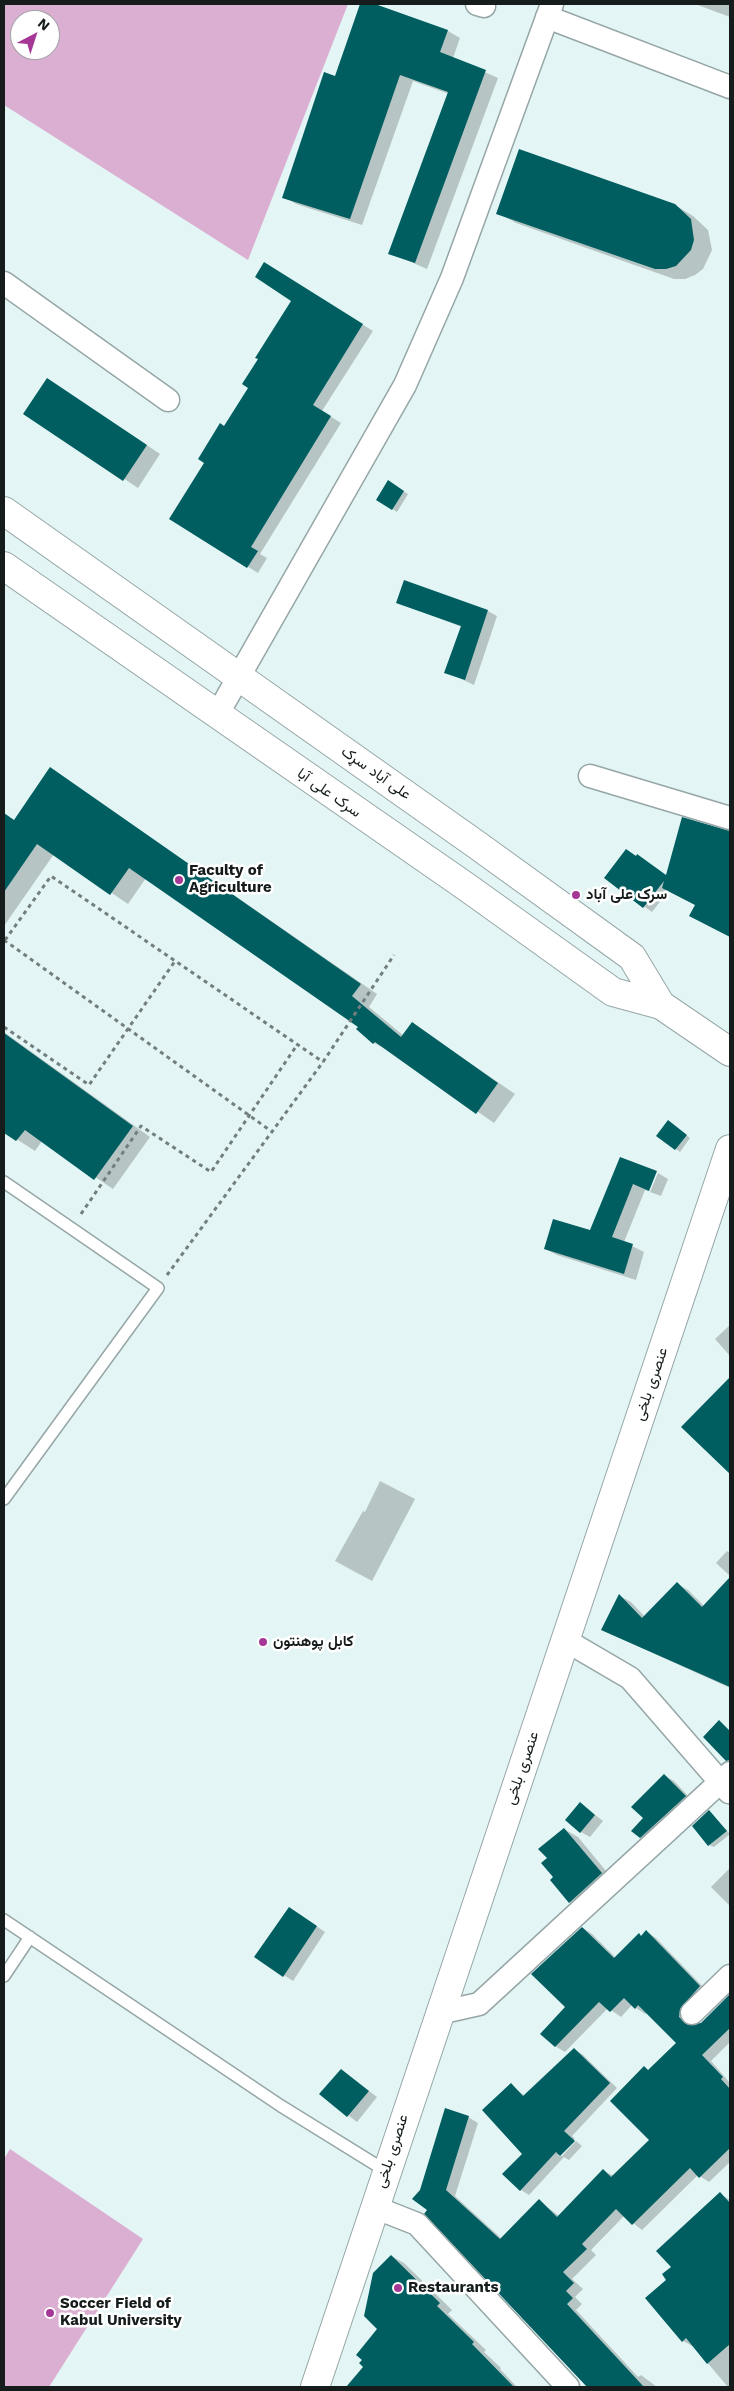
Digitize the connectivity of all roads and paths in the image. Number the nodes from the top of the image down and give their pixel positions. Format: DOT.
graph roads {
  1 [pos="549,10"];
  2 [pos="730,87"];
  3 [pos="4,283"];
  4 [pos="168,400"];
  5 [pos="4,511"];
  6 [pos="4,566"];
  7 [pos="238,676"];
  8 [pos="217,715"];
  9 [pos="590,776"];
  10 [pos="730,818"];
  11 [pos="4,940"];
  12 [pos="394,955"];
  13 [pos="175,961"];
  14 [pos="661,1004"];
  15 [pos="4,1027"];
  16 [pos="128,1029"];
  17 [pos="297,1045"];
  18 [pos="730,1052"];
  19 [pos="323,1062"];
  20 [pos="249,1115"];
  21 [pos="271,1131"];
  22 [pos="730,1149"];
  23 [pos="4,1182"];
  24 [pos="78,1218"];
  25 [pos="158,1288"];
  26 [pos="4,1499"];
  27 [pos="565,1640"];
  28 [pos="727,1783"];
  29 [pos="4,1920"];
  30 [pos="30,1937"];
  31 [pos="4,1976"];
  32 [pos="730,1976"];
  33 [pos="439,2013"];
  34 [pos="692,2013"];
  35 [pos="386,2171"];
  36 [pos="374,2207"];
  37 [pos="315,2387"];
  38 [pos="568,2387"];
  1 -- 2 [label="street"];
  1 -- 7 [label="street"];
  3 -- 4 [label="street"];
  5 -- 7 [label="street, علی آباد سړک"];
  6 -- 8 [label="street, سرک علی آبا"];
  7 -- 8 [label="street"];
  7 -- 14 [label="street, علی آباد سړک"];
  8 -- 14 [label="street, سرک علی آبا"];
  9 -- 10 [label="street"];
  11 -- 13 [label="path"];
  11 -- 16 [label="path"];
  12 -- 19 [label="path"];
  13 -- 16 [label="path"];
  13 -- 17 [label="path"];
  14 -- 18 [label="street, علی آباد سړک"];
  15 -- 16 [label="path"];
  16 -- 20 [label="path"];
  17 -- 19 [label="path"];
  17 -- 20 [label="path"];
  19 -- 21 [label="path"];
  20 -- 21 [label="path"];
  20 -- 24 [label="path"];
  21 -- 25 [label="path"];
  22 -- 27 [label="street, عنصری بلخی"];
  23 -- 25 [label="lane"];
  25 -- 26 [label="lane"];
  27 -- 28 [label="street"];
  27 -- 33 [label="street, عنصری بلخی"];
  28 -- 33 [label="street"];
  29 -- 30 [label="lane"];
  30 -- 31 [label="lane"];
  30 -- 35 [label="lane"];
  32 -- 34 [label="street"];
  33 -- 35 [label="street, عنصری بلخی"];
  35 -- 36 [label="street, عنصری بلخی"];
  36 -- 37 [label="street, عنصری بلخی"];
  36 -- 38 [label="street"];
}
